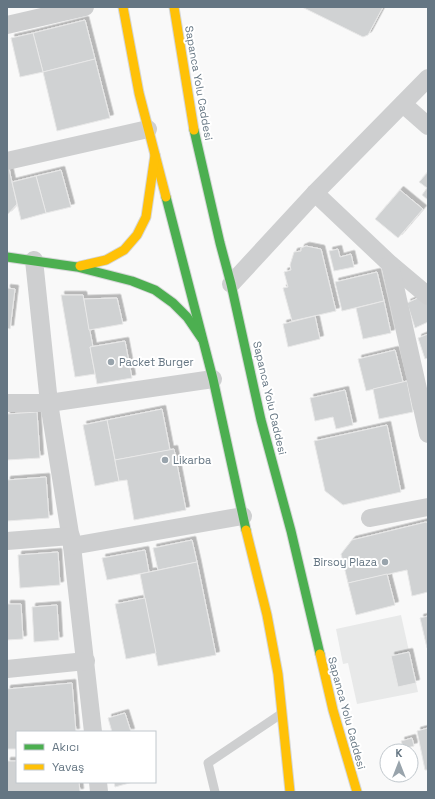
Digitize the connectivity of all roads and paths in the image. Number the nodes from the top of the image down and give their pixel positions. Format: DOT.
graph roads {
  1 [pos="85,7"];
  2 [pos="123,7"];
  3 [pos="174,7"];
  4 [pos="7,25"];
  5 [pos="428,78"];
  6 [pos="403,104"];
  7 [pos="428,126"];
  8 [pos="148,129"];
  9 [pos="154,154"];
  10 [pos="7,161"];
  11 [pos="315,194"];
  12 [pos="7,257"];
  13 [pos="34,260"];
  14 [pos="390,264"];
  15 [pos="77,266"];
  16 [pos="231,284"];
  17 [pos="428,296"];
  18 [pos="203,341"];
  19 [pos="213,380"];
  20 [pos="49,402"];
  21 [pos="7,403"];
  22 [pos="428,434"];
  23 [pos="428,506"];
  24 [pos="243,516"];
  25 [pos="370,518"];
  26 [pos="7,541"];
  27 [pos="72,541"];
  28 [pos="86,661"];
  29 [pos="7,669"];
  30 [pos="281,714"];
  31 [pos="93,731"];
  32 [pos="215,792"];
  33 [pos="290,792"];
  34 [pos="357,792"];
  1 -- 4 [label="street"];
  2 -- 8 [label="main road"];
  3 -- 16 [label="main road, Sapanca Yolu Caddesi"];
  5 -- 6 [label="street"];
  6 -- 7 [label="street"];
  6 -- 11 [label="street"];
  8 -- 9 [label="main road"];
  8 -- 10 [label="street"];
  9 -- 15 [label="main road"];
  9 -- 18 [label="main road"];
  11 -- 14 [label="street"];
  11 -- 16 [label="street"];
  12 -- 13 [label="main road"];
  13 -- 15 [label="main road"];
  13 -- 20 [label="street"];
  14 -- 17 [label="street"];
  14 -- 22 [label="street"];
  15 -- 18 [label="main road"];
  16 -- 34 [label="main road, Sapanca Yolu Caddesi"];
  18 -- 19 [label="main road"];
  19 -- 20 [label="street"];
  19 -- 24 [label="main road"];
  20 -- 21 [label="street"];
  20 -- 27 [label="street"];
  23 -- 25 [label="street"];
  24 -- 27 [label="street"];
  24 -- 30 [label="main road"];
  26 -- 27 [label="street"];
  27 -- 28 [label="street"];
  28 -- 29 [label="street"];
  28 -- 31 [label="street"];
  30 -- 32 [label="lane"];
  30 -- 33 [label="main road"];
}
